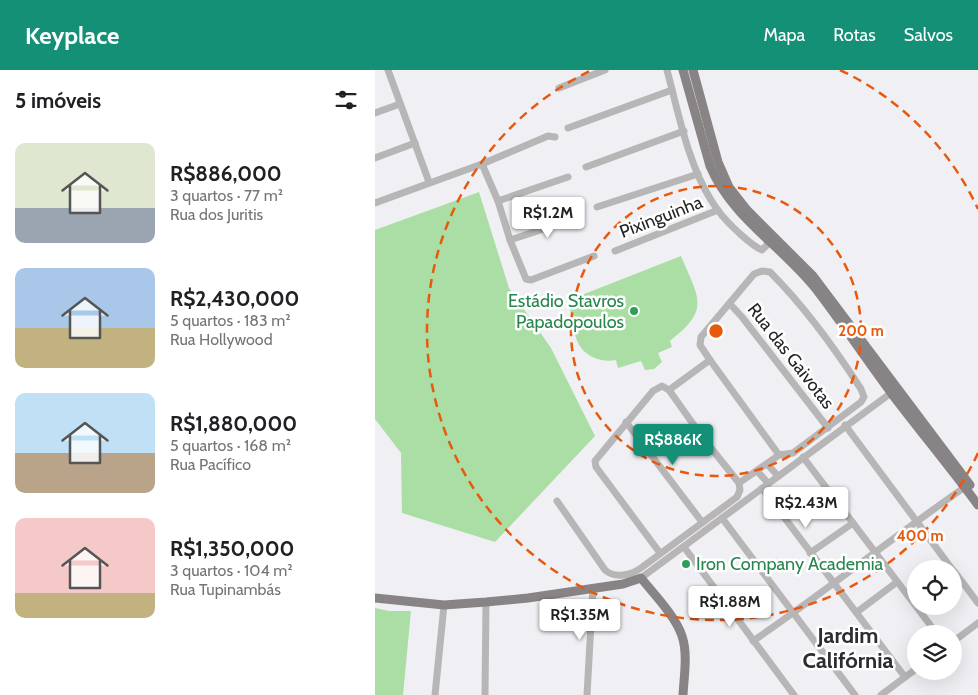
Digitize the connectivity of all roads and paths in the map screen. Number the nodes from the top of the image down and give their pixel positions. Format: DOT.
graph roads {
  1 [pos="388,70"];
  2 [pos="605,70"];
  3 [pos="667,70"];
  4 [pos="683,70"];
  5 [pos="693,70"];
  6 [pos="559,88"];
  7 [pos="672,90"];
  8 [pos="400,104"];
  9 [pos="375,112"];
  10 [pos="568,128"];
  11 [pos="684,131"];
  12 [pos="555,137"];
  13 [pos="415,143"];
  14 [pos="375,158"];
  15 [pos="483,164"];
  16 [pos="586,167"];
  17 [pos="698,174"];
  18 [pos="568,177"];
  19 [pos="429,182"];
  20 [pos="497,201"];
  21 [pos="375,202"];
  22 [pos="597,207"];
  23 [pos="718,210"];
  24 [pos="580,217"];
  25 [pos="510,240"];
  26 [pos="769,242"];
  27 [pos="615,251"];
  28 [pos="594,256"];
  29 [pos="730,304"];
  30 [pos="711,360"];
  31 [pos="669,390"];
  32 [pos="891,393"];
  33 [pos="626,422"];
  34 [pos="845,426"];
  35 [pos="828,428"];
  36 [pos="779,455"];
  37 [pos="803,457"];
  38 [pos="767,464"];
  39 [pos="757,471"];
  40 [pos="778,476"];
  41 [pos="739,483"];
  42 [pos="765,485"];
  43 [pos="965,487"];
  44 [pos="978,495"];
  45 [pos="557,501"];
  46 [pos="978,505"];
  47 [pos="722,518"];
  48 [pos="916,521"];
  49 [pos="702,522"];
  50 [pos="853,523"];
  51 [pos="684,547"];
  52 [pos="874,552"];
  53 [pos="660,553"];
  54 [pos="811,553"];
  55 [pos="945,560"];
  56 [pos="641,578"];
  57 [pos="897,582"];
  58 [pos="962,582"];
  59 [pos="833,583"];
  60 [pos="593,588"];
  61 [pos="375,598"];
  62 [pos="486,602"];
  63 [pos="978,603"];
  64 [pos="444,605"];
  65 [pos="857,612"];
  66 [pos="793,614"];
  67 [pos="978,623"];
  68 [pos="930,625"];
  69 [pos="962,635"];
  70 [pos="753,642"];
  71 [pos="905,677"];
  72 [pos="435,695"];
  73 [pos="485,695"];
  74 [pos="587,695"];
  75 [pos="683,695"];
  76 [pos="794,695"];
  77 [pos="855,695"];
  78 [pos="881,695"];
  1 -- 8 [label="street"];
  2 -- 6 [label="street"];
  3 -- 7 [label="street"];
  4 -- 26 [label="main road"];
  5 -- 44 [label="main road"];
  7 -- 10 [label="street"];
  7 -- 11 [label="street"];
  8 -- 9 [label="street"];
  8 -- 13 [label="street"];
  11 -- 16 [label="street"];
  11 -- 17 [label="street"];
  12 -- 15 [label="street"];
  13 -- 14 [label="street"];
  13 -- 19 [label="street"];
  15 -- 19 [label="street"];
  15 -- 20 [label="street"];
  17 -- 22 [label="street"];
  17 -- 23 [label="street"];
  18 -- 20 [label="street"];
  19 -- 21 [label="street"];
  20 -- 25 [label="street"];
  23 -- 26 [label="street"];
  23 -- 27 [label="street, Pixinguinha"];
  24 -- 25 [label="street"];
  25 -- 28 [label="street"];
  26 -- 32 [label="main road"];
  29 -- 30 [label="street"];
  29 -- 35 [label="street, Rua das Gaivotas"];
  29 -- 35 [label="street"];
  30 -- 31 [label="street"];
  30 -- 36 [label="street"];
  31 -- 33 [label="street"];
  31 -- 41 [label="street"];
  32 -- 34 [label="street"];
  32 -- 43 [label="main road"];
  33 -- 49 [label="street"];
  33 -- 53 [label="street"];
  34 -- 37 [label="street"];
  34 -- 48 [label="street"];
  35 -- 36 [label="street"];
  36 -- 38 [label="street"];
  37 -- 40 [label="street"];
  37 -- 50 [label="street"];
  38 -- 39 [label="street"];
  38 -- 40 [label="street"];
  39 -- 41 [label="street"];
  39 -- 42 [label="street"];
  40 -- 42 [label="street"];
  41 -- 49 [label="street"];
  42 -- 47 [label="street"];
  42 -- 54 [label="street"];
  43 -- 46 [label="main road"];
  43 -- 48 [label="street"];
  45 -- 53 [label="street"];
  47 -- 51 [label="street"];
  47 -- 66 [label="street"];
  48 -- 52 [label="street"];
  48 -- 55 [label="street"];
  49 -- 53 [label="street"];
  50 -- 52 [label="street"];
  50 -- 54 [label="street"];
  51 -- 56 [label="street"];
  51 -- 70 [label="street"];
  52 -- 57 [label="street"];
  52 -- 59 [label="street"];
  54 -- 59 [label="street"];
  56 -- 60 [label="main road"];
  56 -- 75 [label="main road"];
  57 -- 65 [label="street"];
  57 -- 68 [label="street"];
  58 -- 63 [label="street"];
  59 -- 65 [label="street"];
  59 -- 66 [label="street"];
  60 -- 62 [label="main road"];
  60 -- 74 [label="street"];
  61 -- 64 [label="main road"];
  62 -- 64 [label="main road"];
  62 -- 73 [label="street"];
  64 -- 72 [label="street"];
  65 -- 71 [label="street"];
  66 -- 70 [label="street"];
  66 -- 77 [label="street"];
  67 -- 69 [label="street"];
  70 -- 76 [label="street"];
  71 -- 78 [label="street"];
}
